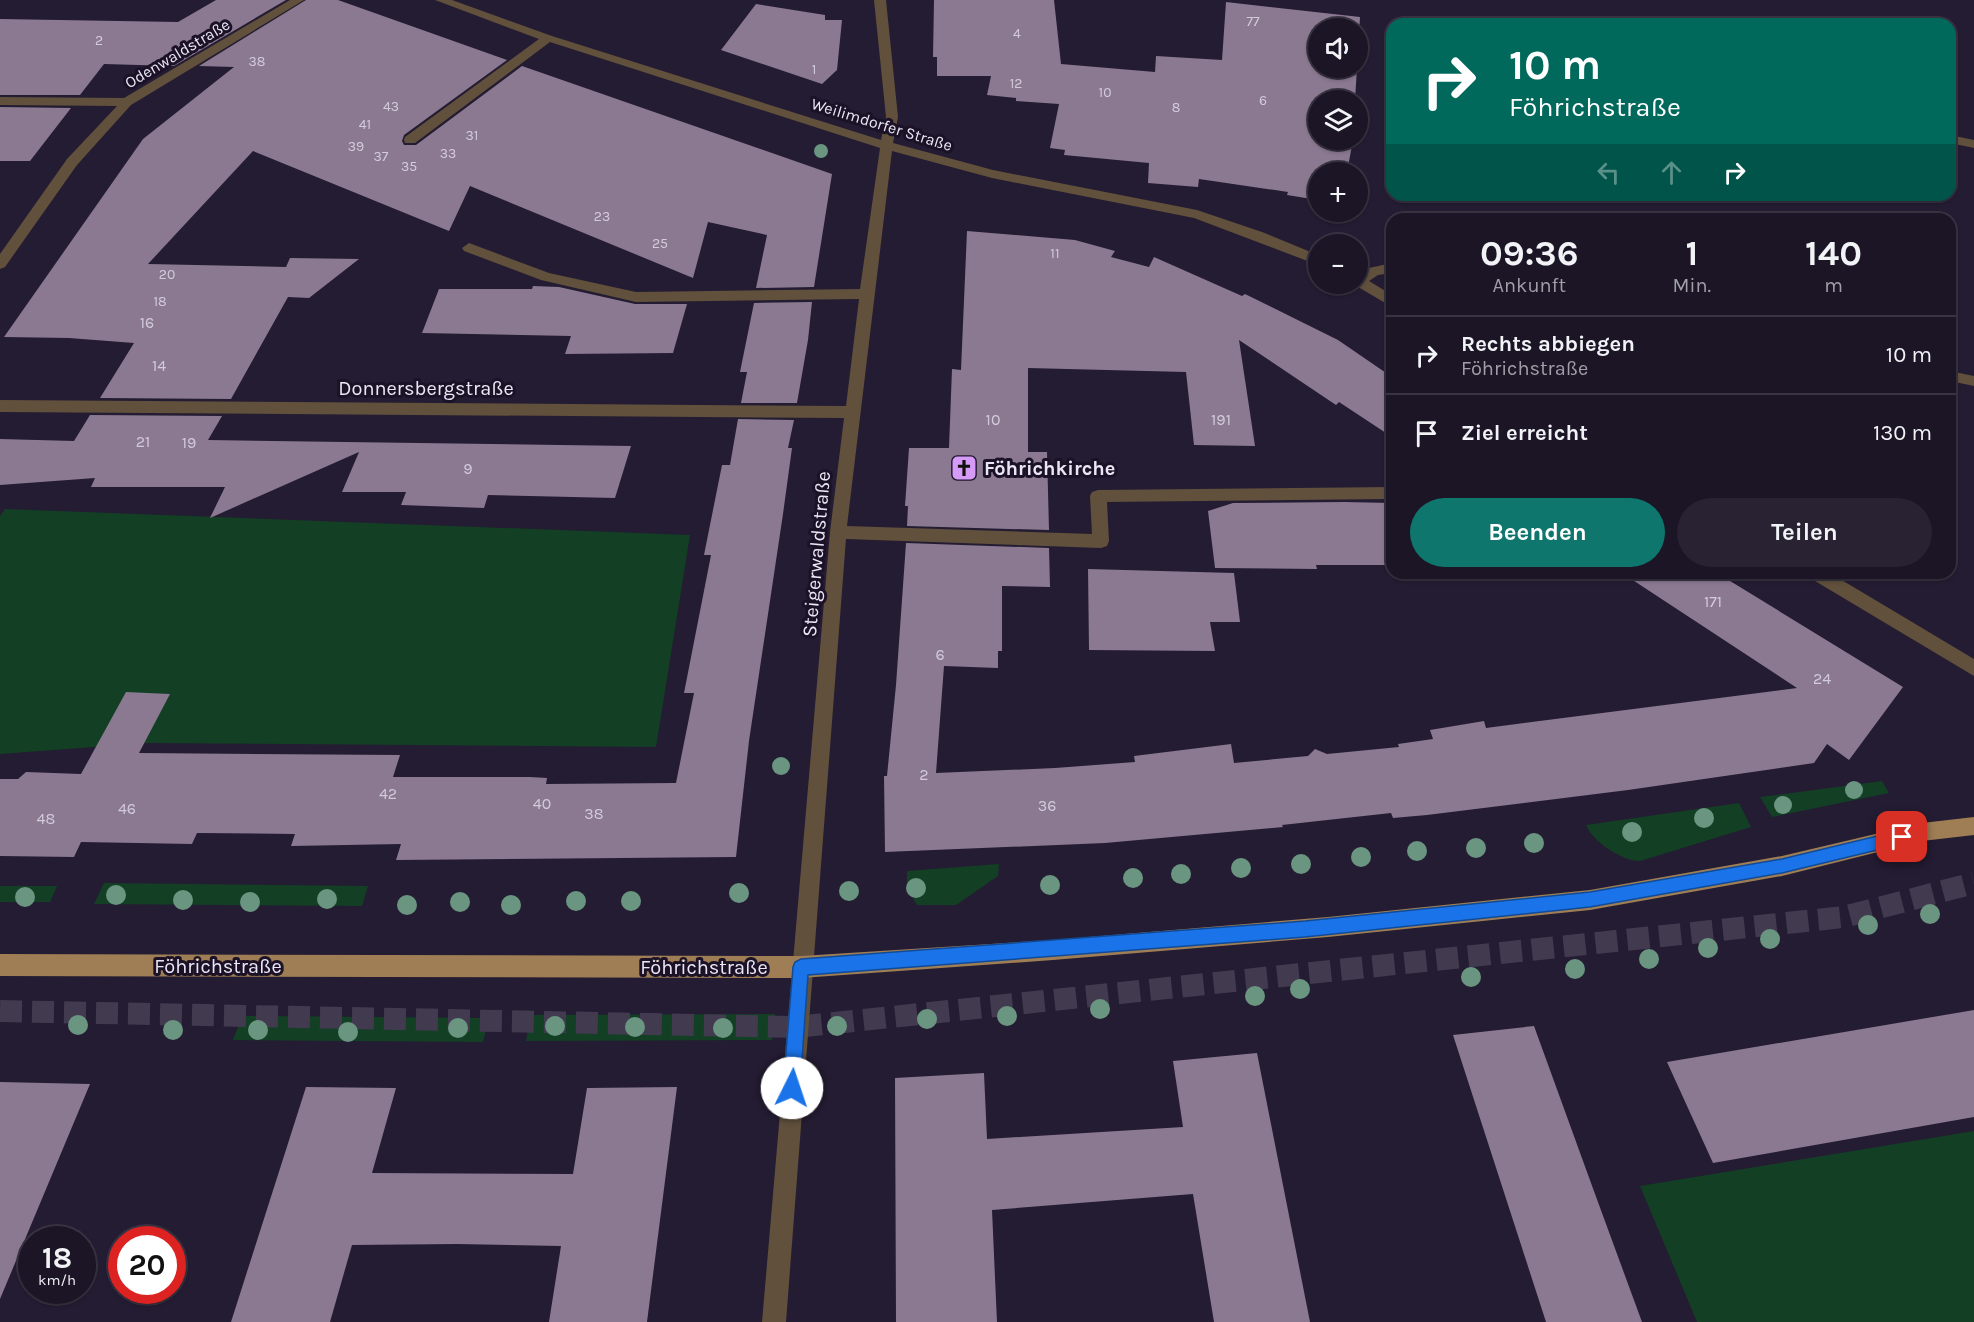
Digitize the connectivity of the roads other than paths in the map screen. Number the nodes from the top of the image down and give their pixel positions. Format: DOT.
graph roads {
  1 [pos="298,0"];
  2 [pos="441,0"];
  3 [pos="879,0"];
  4 [pos="548,38"];
  5 [pos="0,101"];
  6 [pos="127,102"];
  7 [pos="410,140"];
  8 [pos="1956,140"];
  9 [pos="1974,144"];
  10 [pos="888,146"];
  11 [pos="469,248"];
  12 [pos="1308,256"];
  13 [pos="0,264"];
  14 [pos="1386,269"];
  15 [pos="1368,275"];
  16 [pos="1368,287"];
  17 [pos="866,294"];
  18 [pos="1386,298"];
  19 [pos="1956,377"];
  20 [pos="1974,381"];
  21 [pos="0,406"];
  22 [pos="851,412"];
  23 [pos="1386,493"];
  24 [pos="838,531"];
  25 [pos="1826,579"];
  26 [pos="1974,669"];
  27 [pos="1974,825"];
  28 [pos="0,965"];
  29 [pos="801,967"];
  30 [pos="774,1322"];
  1 -- 6 [label="street, Odenwaldstraße"];
  2 -- 4 [label="street, Weilimdorfer Straße"];
  3 -- 10 [label="street, Steigerwaldstraße"];
  4 -- 7 [label="street"];
  4 -- 10 [label="street, Weilimdorfer Straße"];
  5 -- 6 [label="street"];
  6 -- 13 [label="street, Odenwaldstraße"];
  8 -- 9 [label="street"];
  10 -- 12 [label="street, Weilimdorfer Straße"];
  10 -- 17 [label="street, Steigerwaldstraße"];
  11 -- 17 [label="street"];
  14 -- 15 [label="street"];
  16 -- 18 [label="street"];
  17 -- 22 [label="street, Steigerwaldstraße"];
  19 -- 20 [label="street"];
  21 -- 22 [label="street, Donnersbergstraße"];
  22 -- 24 [label="street, Steigerwaldstraße"];
  23 -- 24 [label="street"];
  24 -- 29 [label="street, Steigerwaldstraße"];
  25 -- 26 [label="street"];
  27 -- 29 [label="main road, Föhrichstraße"];
  28 -- 29 [label="main road, Föhrichstraße"];
  29 -- 30 [label="street, Steigerwaldstraße"];
}
